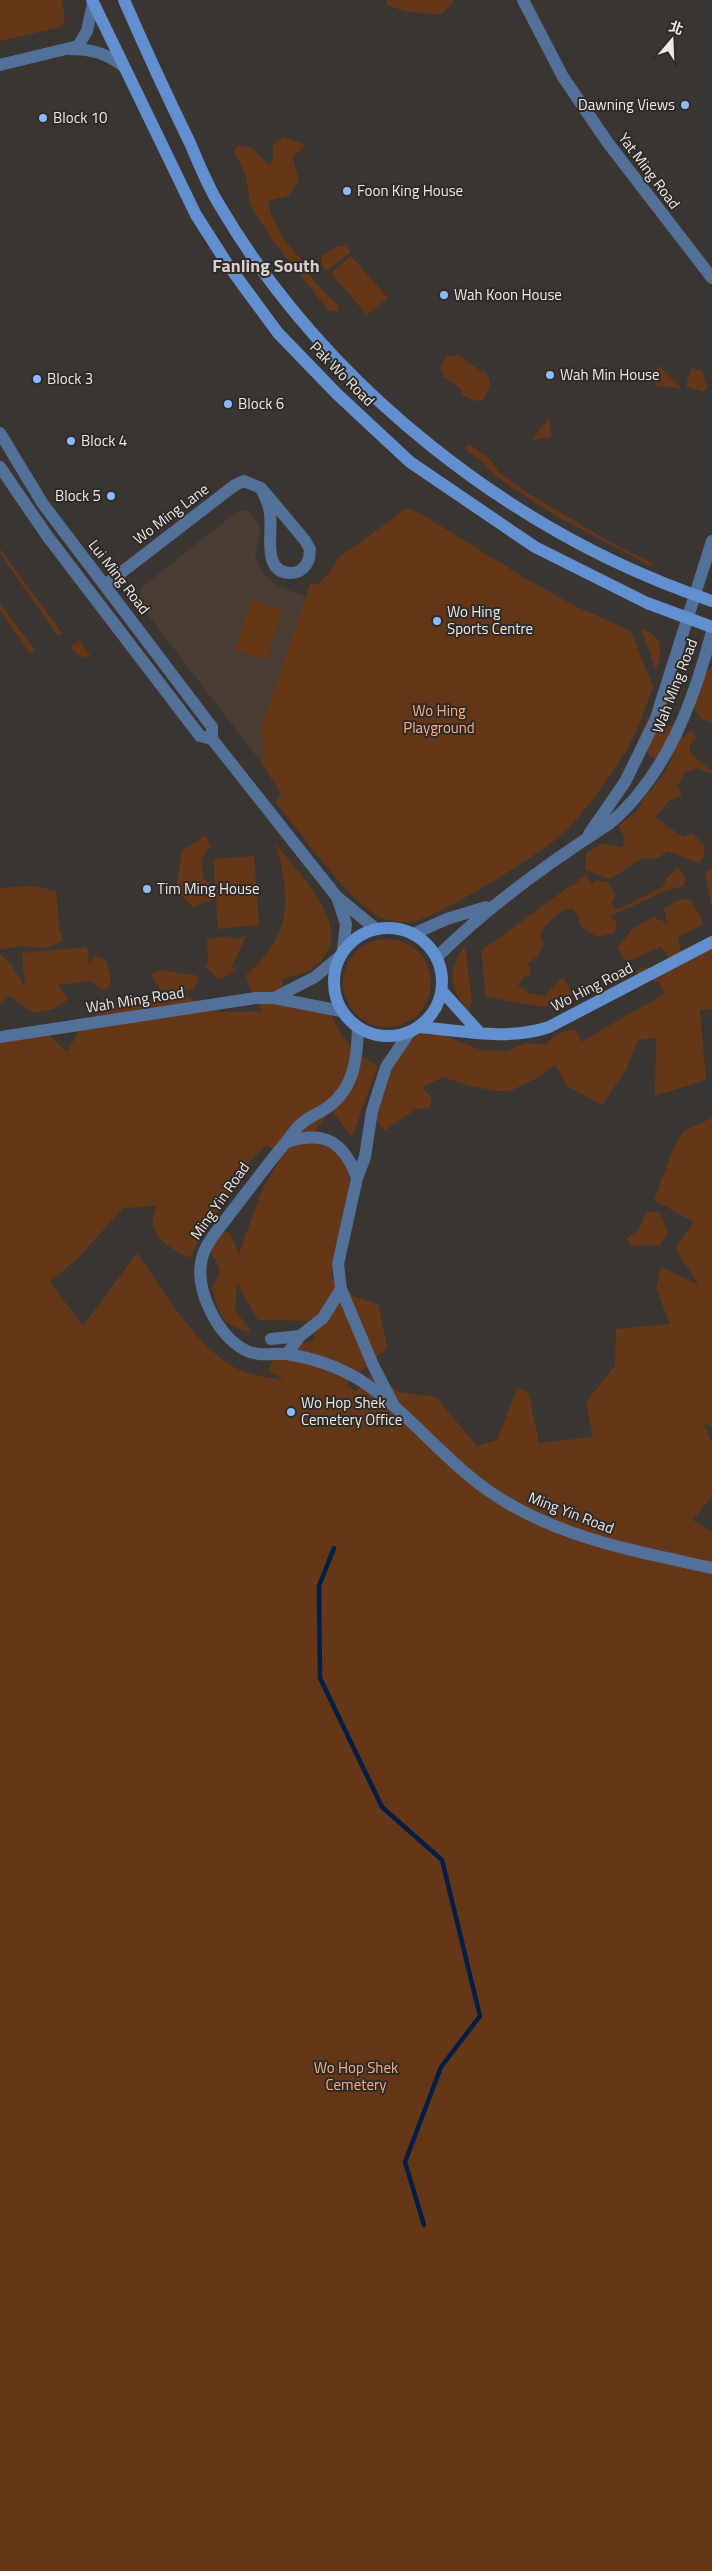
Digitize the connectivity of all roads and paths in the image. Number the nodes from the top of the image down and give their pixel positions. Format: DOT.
graph roads {
  1 [pos="124,0"];
  2 [pos="524,0"];
  3 [pos="92,2"];
  4 [pos="67,49"];
  5 [pos="0,65"];
  6 [pos="123,66"];
  7 [pos="712,278"];
  8 [pos="0,433"];
  9 [pos="0,467"];
  10 [pos="261,488"];
  11 [pos="712,541"];
  12 [pos="105,585"];
  13 [pos="696,596"];
  14 [pos="712,601"];
  15 [pos="689,618"];
  16 [pos="712,627"];
  17 [pos="712,631"];
  18 [pos="212,739"];
  19 [pos="586,838"];
  20 [pos="337,897"];
  21 [pos="494,905"];
  22 [pos="376,929"];
  23 [pos="413,934"];
  24 [pos="712,942"];
  25 [pos="341,954"];
  26 [pos="437,957"];
  27 [pos="442,991"];
  28 [pos="274,998"];
  29 [pos="341,1011"];
  30 [pos="420,1027"];
  31 [pos="358,1028"];
  32 [pos="478,1032"];
  33 [pos="409,1033"];
  34 [pos="0,1037"];
  35 [pos="287,1142"];
  36 [pos="357,1178"];
  37 [pos="341,1288"];
  38 [pos="300,1336"];
  39 [pos="271,1339"];
  40 [pos="287,1354"];
  41 [pos="394,1406"];
  42 [pos="712,1568"];
  1 -- 13 [label="main road, Pak Wo Road"];
  2 -- 7 [label="street, Yat Ming Road"];
  3 -- 4 [label="street"];
  3 -- 6 [label="main road, Pak Wo Road"];
  4 -- 5 [label="street"];
  4 -- 6 [label="street"];
  6 -- 15 [label="main road, Pak Wo Road"];
  8 -- 12 [label="street, Lui Ming Road"];
  9 -- 18 [label="street, Lui Ming Road"];
  10 -- 10 [label="street"];
  10 -- 12 [label="street, Wo Ming Lane"];
  11 -- 13 [label="street"];
  12 -- 18 [label="street, Lui Ming Road"];
  13 -- 14 [label="main road, Pak Wo Road"];
  13 -- 15 [label="street, Wah Ming Road"];
  15 -- 16 [label="main road, Pak Wo Road"];
  15 -- 19 [label="street, Wah Ming Road"];
  17 -- 19 [label="street, Wah Ming Road"];
  18 -- 20 [label="street, Lui Ming Road"];
  19 -- 21 [label="street, Wah Ming Road"];
  20 -- 22 [label="street, Lui Ming Road"];
  20 -- 25 [label="street, Lui Ming Road"];
  21 -- 23 [label="street, Wah Ming Road"];
  21 -- 26 [label="street, Wah Ming Road"];
  22 -- 23 [label="main road"];
  22 -- 25 [label="main road"];
  23 -- 26 [label="main road"];
  24 -- 32 [label="main road, Wo Hing Road"];
  25 -- 28 [label="street, Wah Ming Road"];
  25 -- 29 [label="main road"];
  26 -- 27 [label="main road"];
  27 -- 30 [label="main road"];
  27 -- 32 [label="main road"];
  28 -- 29 [label="street, Wah Ming Road"];
  28 -- 34 [label="street, Wah Ming Road"];
  29 -- 31 [label="main road"];
  30 -- 32 [label="main road, Wo Hing Road"];
  30 -- 33 [label="main road"];
  31 -- 33 [label="main road"];
  31 -- 35 [label="street, Ming Yin Road"];
  33 -- 36 [label="street, Ming Yin Road"];
  35 -- 36 [label="street"];
  35 -- 40 [label="street, Ming Yin Road"];
  36 -- 37 [label="street, Ming Yin Road"];
  37 -- 38 [label="street"];
  37 -- 41 [label="street, Ming Yin Road"];
  38 -- 39 [label="street"];
  38 -- 40 [label="street"];
  40 -- 41 [label="street, Ming Yin Road"];
  41 -- 42 [label="street, Ming Yin Road"];
}
